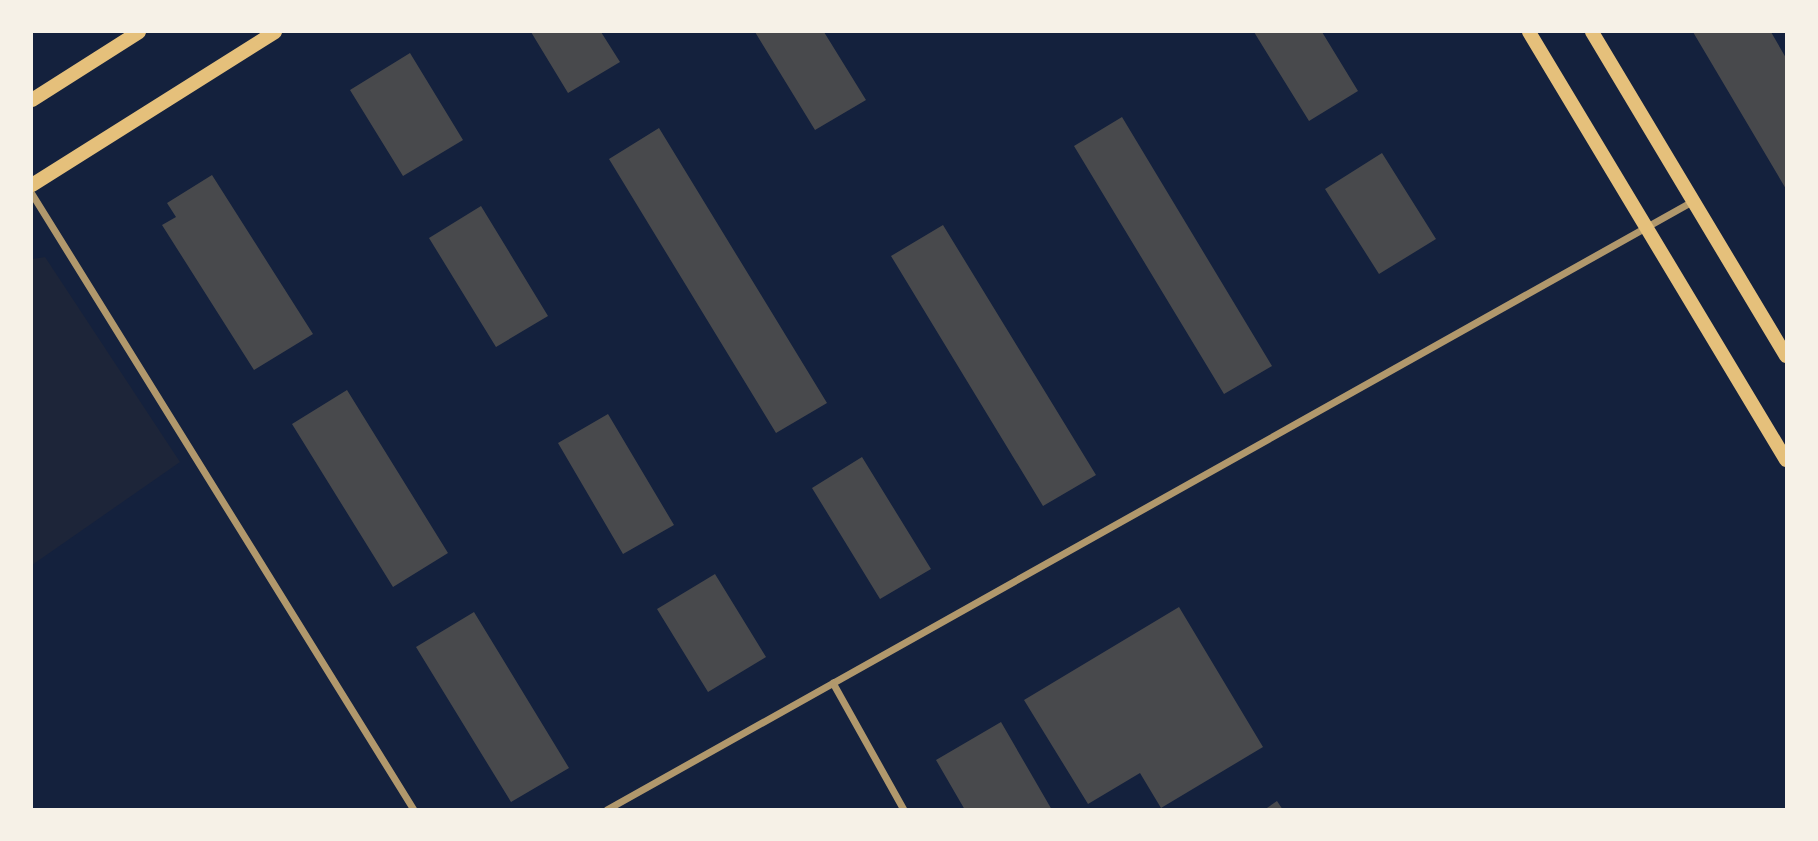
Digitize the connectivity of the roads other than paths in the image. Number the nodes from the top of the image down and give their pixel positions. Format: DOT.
graph roads {
  1 [pos="139,32"];
  2 [pos="275,32"];
  3 [pos="1528,32"];
  4 [pos="1592,32"];
  5 [pos="32,100"];
  6 [pos="32,185"];
  7 [pos="32,194"];
  8 [pos="1694,201"];
  9 [pos="1647,228"];
  10 [pos="1787,356"];
  11 [pos="1787,460"];
  12 [pos="833,683"];
  13 [pos="414,810"];
  14 [pos="607,810"];
  15 [pos="904,810"];
  1 -- 5 [label="main road"];
  2 -- 6 [label="main road"];
  3 -- 9 [label="main road"];
  4 -- 8 [label="main road"];
  7 -- 13 [label="street"];
  8 -- 9 [label="street"];
  8 -- 10 [label="main road"];
  9 -- 11 [label="main road"];
  9 -- 12 [label="street"];
  12 -- 14 [label="street"];
  12 -- 15 [label="street"];
}
